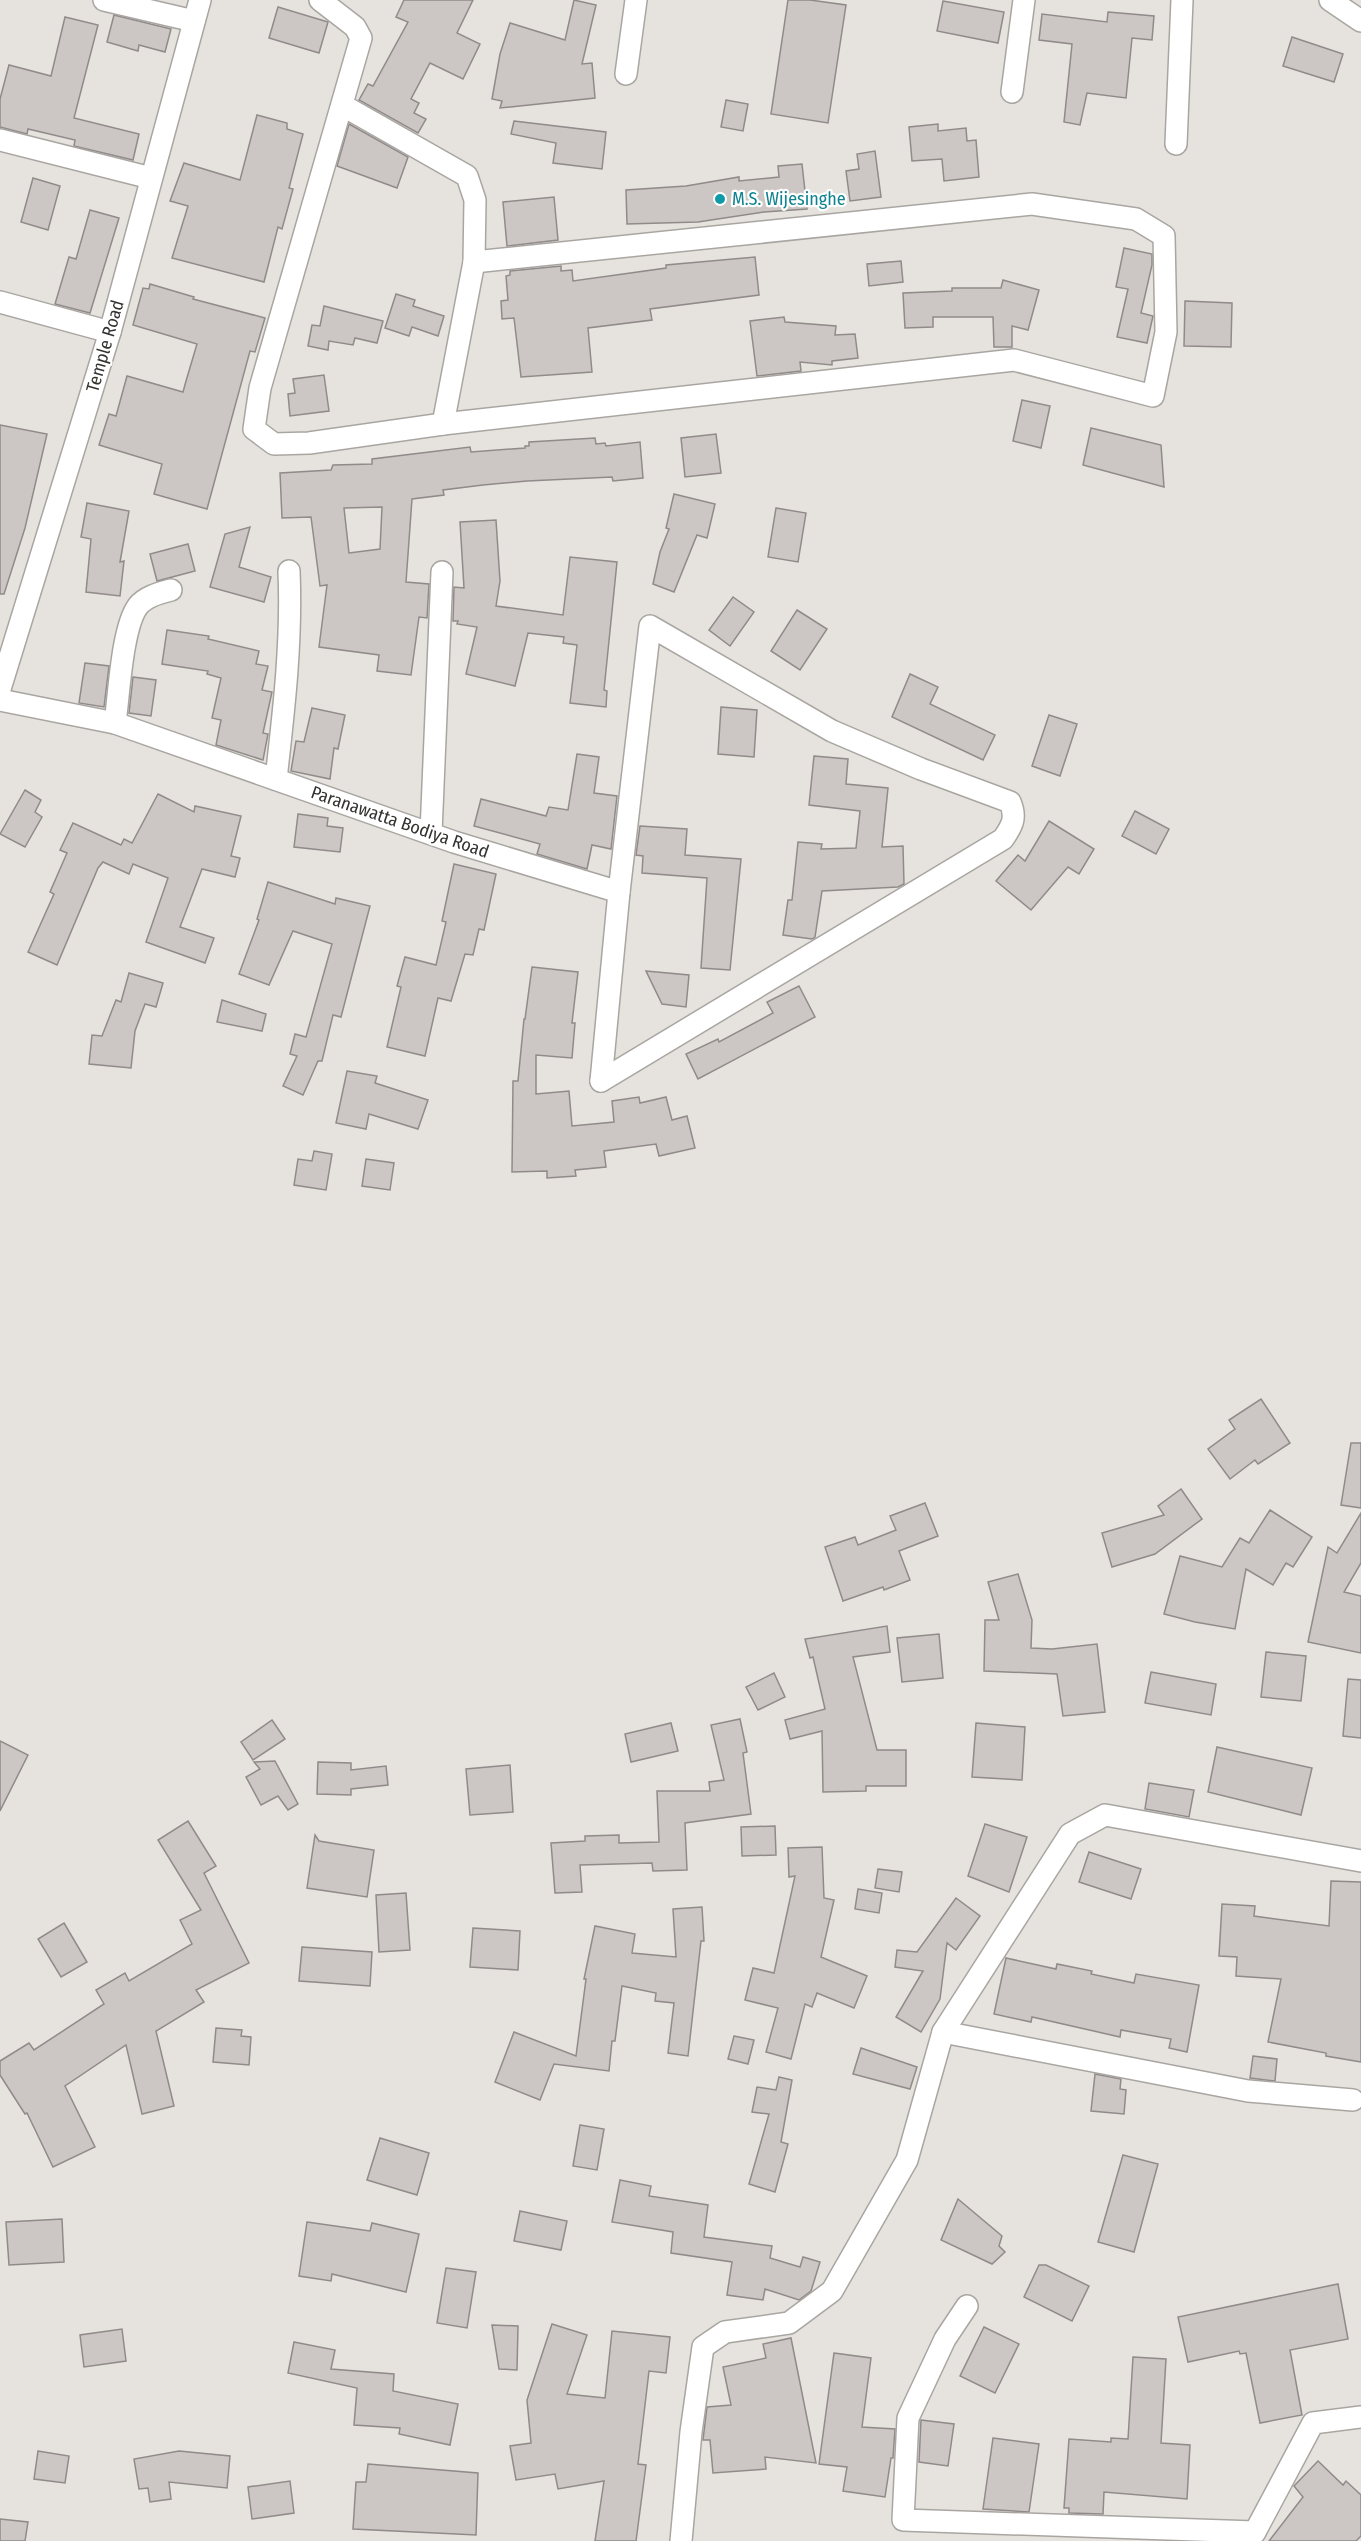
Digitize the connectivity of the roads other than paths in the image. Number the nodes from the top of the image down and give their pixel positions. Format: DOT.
graph roads {
  1 [pos="104,0"];
  2 [pos="200,0"];
  3 [pos="320,0"];
  4 [pos="636,0"];
  5 [pos="1024,0"];
  6 [pos="1182,0"];
  7 [pos="1330,0"];
  8 [pos="194,21"];
  9 [pos="1361,21"];
  10 [pos="626,74"];
  11 [pos="1012,92"];
  12 [pos="342,105"];
  13 [pos="0,140"];
  14 [pos="1176,144"];
  15 [pos="151,178"];
  16 [pos="474,262"];
  17 [pos="0,302"];
  18 [pos="110,332"];
  19 [pos="443,424"];
  20 [pos="289,571"];
  21 [pos="442,572"];
  22 [pos="171,590"];
  23 [pos="0,689"];
  24 [pos="0,700"];
  25 [pos="115,723"];
  26 [pos="276,779"];
  27 [pos="431,833"];
  28 [pos="619,892"];
  29 [pos="1361,1861"];
  30 [pos="943,2032"];
  31 [pos="1353,2100"];
  32 [pos="968,2306"];
  33 [pos="1361,2417"];
  34 [pos="1251,2537"];
  35 [pos="681,2541"];
  1 -- 8 [label="street"];
  2 -- 8 [label="street, Temple Road"];
  3 -- 12 [label="street"];
  4 -- 10 [label="street"];
  5 -- 11 [label="street"];
  6 -- 14 [label="street"];
  7 -- 9 [label="street"];
  8 -- 15 [label="street, Temple Road"];
  12 -- 16 [label="street"];
  12 -- 19 [label="street"];
  13 -- 15 [label="street"];
  15 -- 18 [label="street, Temple Road"];
  16 -- 19 [label="street"];
  16 -- 19 [label="street"];
  17 -- 18 [label="street"];
  18 -- 23 [label="street, Temple Road"];
  20 -- 26 [label="street"];
  21 -- 27 [label="street"];
  22 -- 25 [label="street"];
  24 -- 25 [label="street, Paranawatta Bodiya Road"];
  25 -- 26 [label="street, Paranawatta Bodiya Road"];
  26 -- 27 [label="street, Paranawatta Bodiya Road"];
  27 -- 28 [label="street, Paranawatta Bodiya Road"];
  28 -- 28 [label="street"];
  29 -- 30 [label="street"];
  30 -- 31 [label="street"];
  30 -- 35 [label="street"];
  32 -- 34 [label="street"];
  33 -- 34 [label="street"];
}
